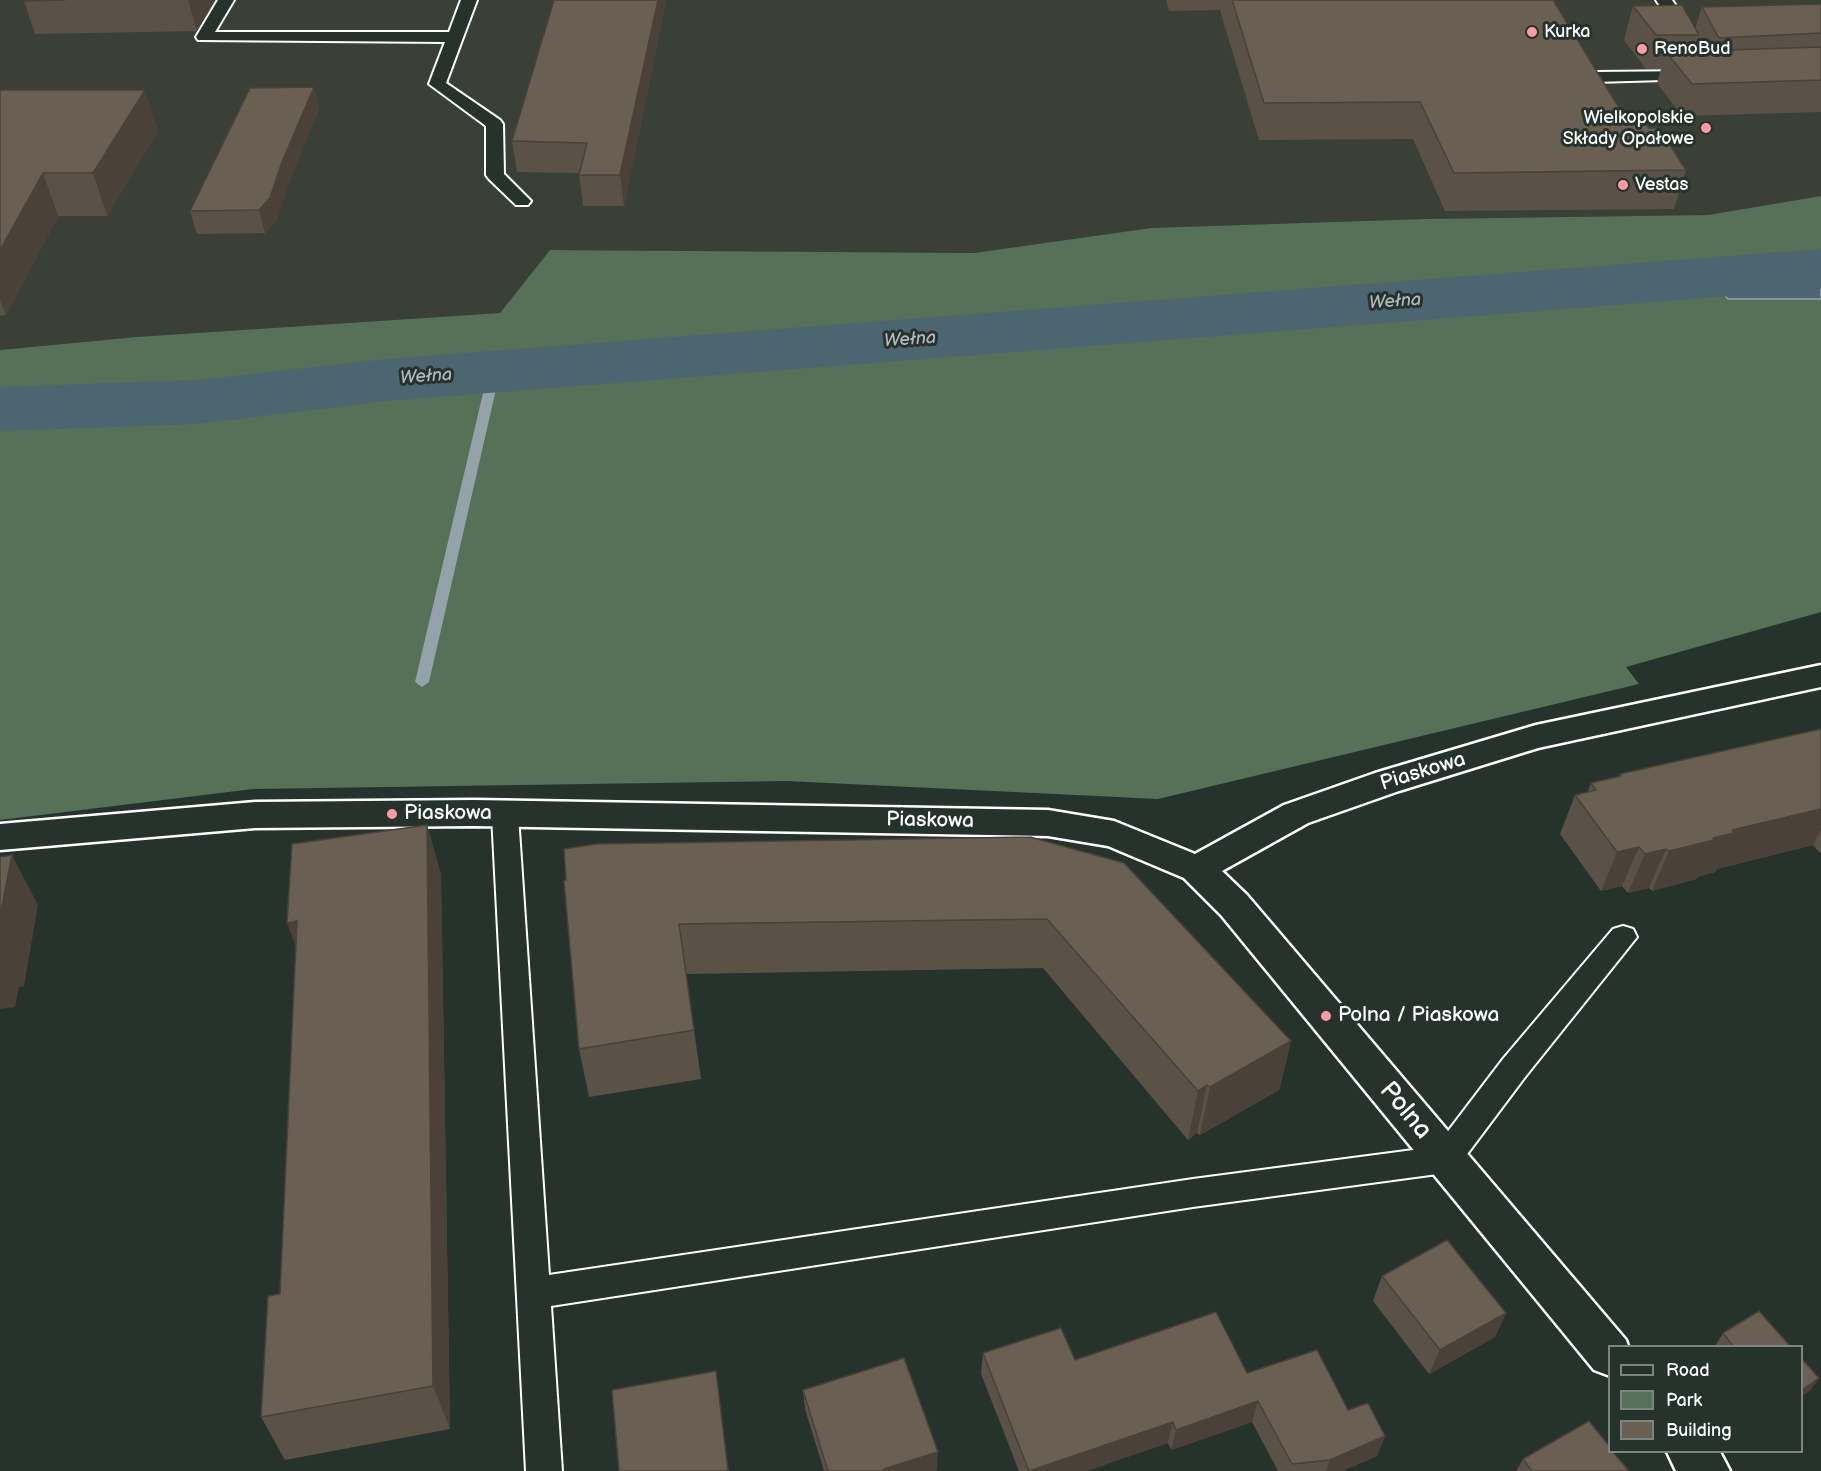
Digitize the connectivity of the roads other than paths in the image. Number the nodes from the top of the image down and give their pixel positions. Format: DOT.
graph roads {
  1 [pos="226,0"];
  2 [pos="469,0"];
  3 [pos="1664,0"];
  4 [pos="455,37"];
  5 [pos="1607,98"];
  6 [pos="522,201"];
  7 [pos="1821,676"];
  8 [pos="505,815"];
  9 [pos="0,837"];
  10 [pos="1197,869"];
  11 [pos="1623,937"];
  12 [pos="1445,1159"];
  13 [pos="533,1293"];
  14 [pos="1608,1353"];
  15 [pos="1691,1453"];
  16 [pos="544,1471"];
  17 [pos="1707,1471"];
  1 -- 4 [label="lane"];
  2 -- 4 [label="lane"];
  3 -- 5 [label="lane"];
  4 -- 6 [label="lane"];
  7 -- 10 [label="street, Piaskowa"];
  8 -- 9 [label="street, Piaskowa"];
  8 -- 10 [label="street, Piaskowa"];
  8 -- 13 [label="lane"];
  10 -- 12 [label="street, Polna"];
  11 -- 12 [label="lane"];
  12 -- 13 [label="lane"];
  12 -- 14 [label="street, Polna"];
  13 -- 16 [label="lane"];
  15 -- 17 [label="street"];
}
